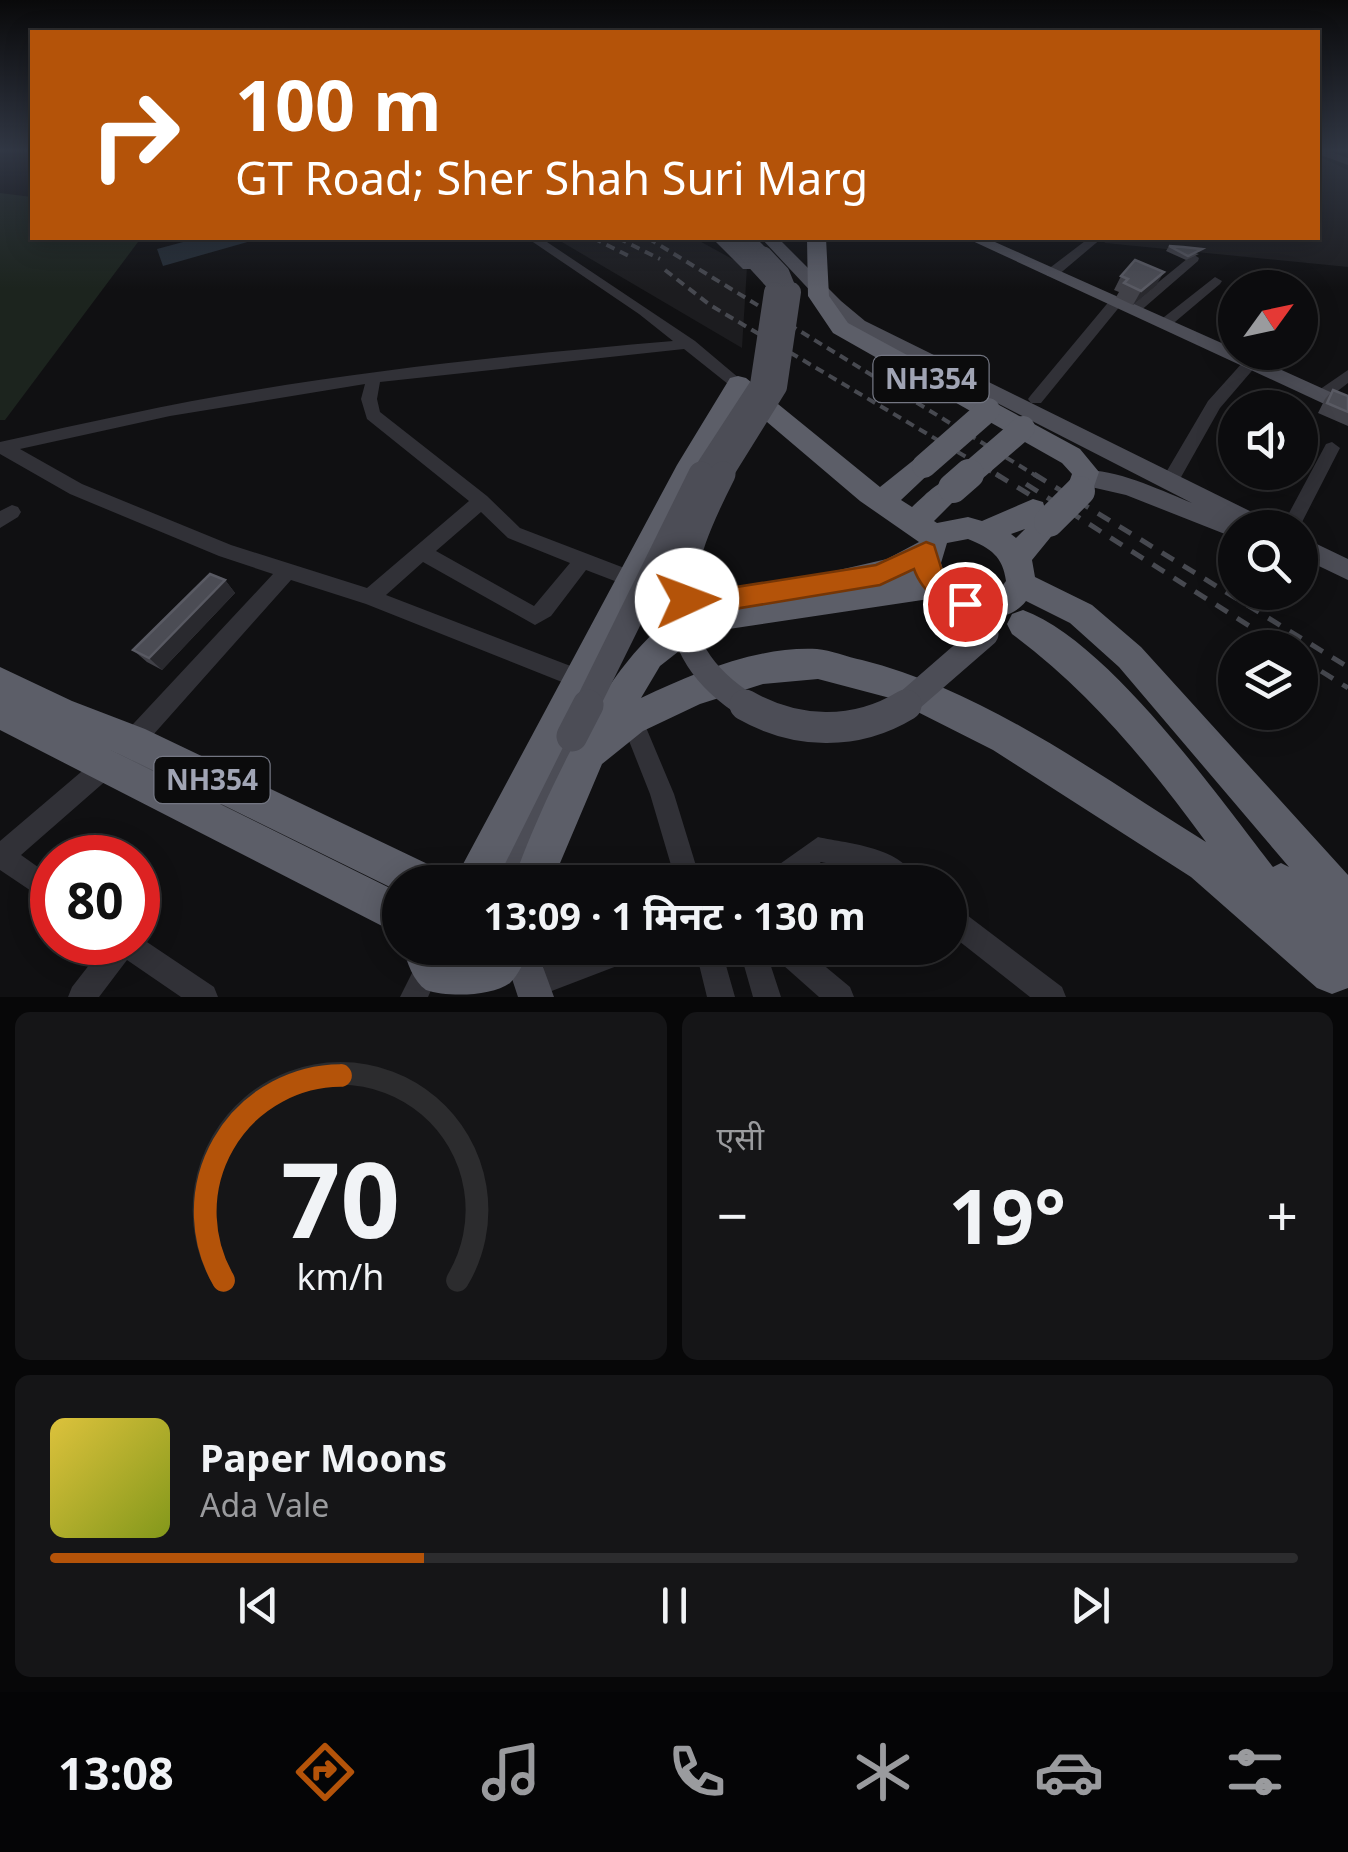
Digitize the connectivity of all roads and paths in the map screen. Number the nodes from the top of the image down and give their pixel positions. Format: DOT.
graph roads {
  1 [pos="536,240"];
  2 [pos="722,240"];
  3 [pos="734,240"];
  4 [pos="816,240"];
  5 [pos="978,240"];
  6 [pos="1081,240"];
  7 [pos="1093,240"];
  8 [pos="766,246"];
  9 [pos="1193,258"];
  10 [pos="1046,270"];
  11 [pos="1215,281"];
  12 [pos="819,302"];
  13 [pos="1124,306"];
  14 [pos="1164,324"];
  15 [pos="690,344"];
  16 [pos="1218,344"];
  17 [pos="1245,370"];
  18 [pos="1276,370"];
  19 [pos="1348,375"];
  20 [pos="373,380"];
  21 [pos="738,384"];
  22 [pos="1321,396"];
  23 [pos="1036,398"];
  24 [pos="1348,408"];
  25 [pos="988,410"];
  26 [pos="1034,434"];
  27 [pos="1,448"];
  28 [pos="1332,448"];
  29 [pos="1076,477"];
  30 [pos="1170,481"];
  31 [pos="481,501"];
  32 [pos="880,502"];
  33 [pos="1227,510"];
  34 [pos="1299,510"];
  35 [pos="1041,516"];
  36 [pos="1218,522"];
  37 [pos="983,532"];
  38 [pos="924,537"];
  39 [pos="424,553"];
  40 [pos="1318,556"];
  41 [pos="582,560"];
  42 [pos="1318,562"];
  43 [pos="288,570"];
  44 [pos="637,571"];
  45 [pos="1019,571"];
  46 [pos="1348,573"];
  47 [pos="935,585"];
  48 [pos="370,597"];
  49 [pos="1064,604"];
  50 [pos="1023,624"];
  51 [pos="580,680"];
  52 [pos="0,682"];
  53 [pos="627,708"];
  54 [pos="0,712"];
  55 [pos="581,744"];
  56 [pos="120,754"];
  57 [pos="0,856"];
  58 [pos="382,865"];
  59 [pos="490,865"];
  60 [pos="494,865"];
  61 [pos="538,865"];
  62 [pos="684,865"];
  63 [pos="798,865"];
  64 [pos="882,865"];
  65 [pos="30,877"];
  66 [pos="382,904"];
  67 [pos="1348,904"];
  68 [pos="967,931"];
  69 [pos="1348,931"];
  70 [pos="106,965"];
  71 [pos="157,965"];
  72 [pos="497,965"];
  73 [pos="525,965"];
  74 [pos="592,965"];
  75 [pos="713,965"];
  76 [pos="757,965"];
  77 [pos="803,965"];
  78 [pos="423,970"];
  79 [pos="1343,978"];
  80 [pos="481,988"];
  81 [pos="534,991"];
  82 [pos="82,997"];
  83 [pos="204,997"];
  84 [pos="721,997"];
  85 [pos="767,997"];
  86 [pos="840,997"];
  87 [pos="1052,997"];
  1 -- 15 [label="street"];
  2 -- 12 [label="main road"];
  3 -- 55 [label="main road, bridge"];
  4 -- 12 [label="highway"];
  5 -- 10 [label="main road"];
  6 -- 10 [label="street"];
  7 -- 10 [label="street"];
  8 -- 12 [label="main road"];
  8 -- 50 [label="main road, bridge"];
  9 -- 13 [label="street"];
  10 -- 13 [label="main road"];
  11 -- 14 [label="street"];
  12 -- 25 [label="highway, NH354"];
  12 -- 30 [label="main road"];
  13 -- 14 [label="main road"];
  13 -- 23 [label="street"];
  14 -- 16 [label="main road"];
  15 -- 20 [label="street"];
  15 -- 21 [label="street"];
  17 -- 30 [label="street"];
  18 -- 22 [label="main road"];
  19 -- 22 [label="street"];
  20 -- 27 [label="street"];
  20 -- 31 [label="street"];
  21 -- 32 [label="highway"];
  21 -- 44 [label="highway"];
  22 -- 24 [label="main road"];
  25 -- 26 [label="highway, NH354"];
  25 -- 32 [label="highway, bridge"];
  26 -- 29 [label="highway, NH354"];
  26 -- 38 [label="highway, bridge"];
  27 -- 43 [label="street"];
  28 -- 34 [label="street"];
  29 -- 35 [label="highway, bridge"];
  29 -- 36 [label="main road"];
  30 -- 33 [label="main road"];
  31 -- 39 [label="street"];
  31 -- 41 [label="street"];
  32 -- 38 [label="highway"];
  35 -- 37 [label="highway"];
  35 -- 45 [label="highway"];
  37 -- 38 [label="highway"];
  37 -- 45 [label="highway"];
  38 -- 44 [label="highway"];
  38 -- 47 [label="highway"];
  39 -- 41 [label="street"];
  39 -- 48 [label="street"];
  40 -- 46 [label="main road"];
  41 -- 44 [label="street"];
  42 -- 46 [label="main road"];
  43 -- 48 [label="street"];
  43 -- 56 [label="street"];
  44 -- 51 [label="highway"];
  45 -- 47 [label="highway"];
  45 -- 49 [label="highway"];
  47 -- 53 [label="highway"];
  48 -- 51 [label="street"];
  49 -- 67 [label="highway"];
  49 -- 69 [label="highway"];
  50 -- 79 [label="highway"];
  50 -- 79 [label="highway"];
  51 -- 53 [label="street"];
  51 -- 59 [label="highway"];
  52 -- 56 [label="highway, NH354"];
  53 -- 55 [label="highway"];
  53 -- 62 [label="street"];
  53 -- 79 [label="highway"];
  54 -- 56 [label="highway, NH354"];
  55 -- 60 [label="main road"];
  55 -- 61 [label="highway"];
  56 -- 57 [label="street"];
  56 -- 58 [label="highway, NH354"];
  56 -- 66 [label="highway, NH354"];
  57 -- 65 [label="street"];
  63 -- 64 [label="street"];
  68 -- 87 [label="street"];
  70 -- 82 [label="street"];
  71 -- 83 [label="street"];
  72 -- 80 [label="highway"];
  73 -- 81 [label="main road"];
  74 -- 81 [label="street"];
  75 -- 84 [label="street"];
  76 -- 85 [label="street"];
  77 -- 86 [label="street"];
  78 -- 80 [label="highway"];
}
